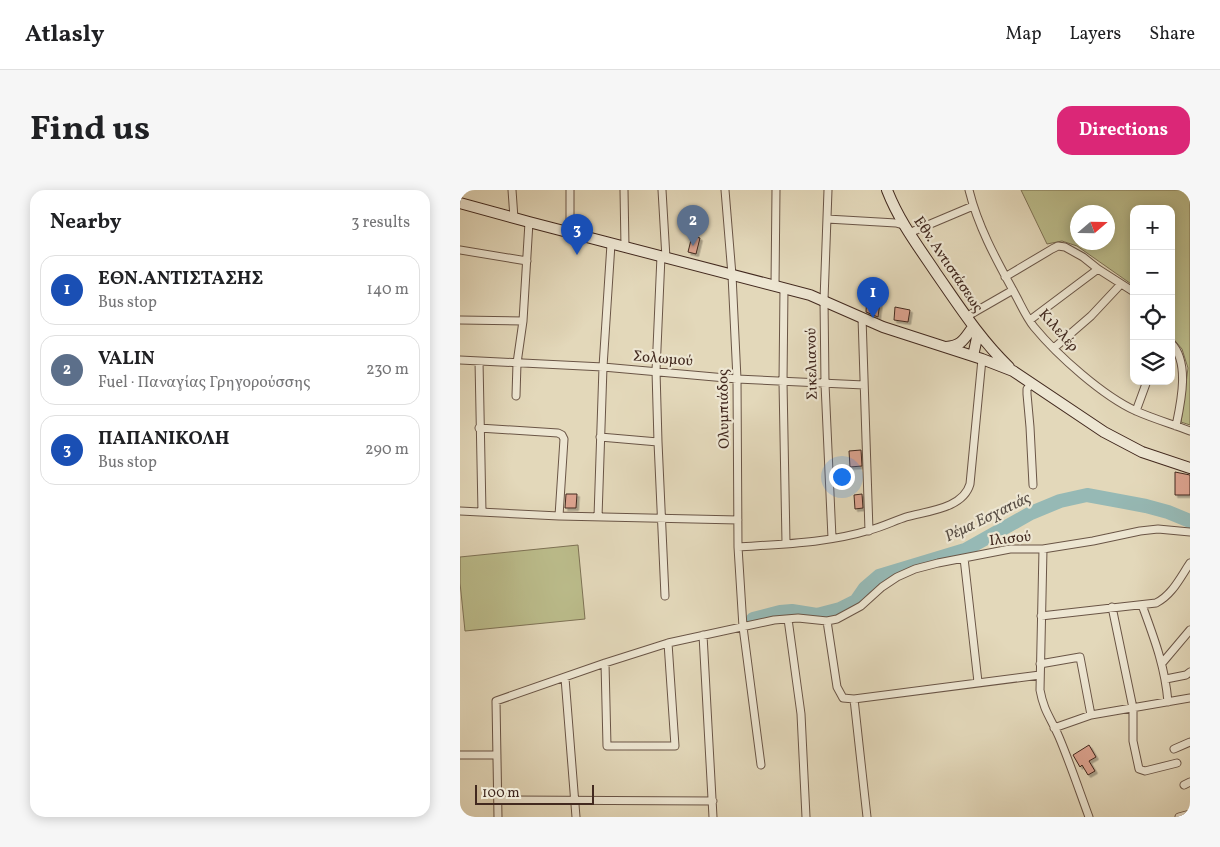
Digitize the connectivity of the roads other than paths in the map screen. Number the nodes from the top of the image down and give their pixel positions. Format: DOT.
graph roads {
  1 [pos="512,190"];
  2 [pos="570,190"];
  3 [pos="624,190"];
  4 [pos="662,190"];
  5 [pos="725,190"];
  6 [pos="776,190"];
  7 [pos="828,190"];
  8 [pos="887,190"];
  9 [pos="969,190"];
  10 [pos="460,203"];
  11 [pos="973,206"];
  12 [pos="514,218"];
  13 [pos="827,219"];
  14 [pos="529,222"];
  15 [pos="906,229"];
  16 [pos="570,233"];
  17 [pos="611,244"];
  18 [pos="625,247"];
  19 [pos="460,250"];
  20 [pos="663,257"];
  21 [pos="527,261"];
  22 [pos="1098,269"];
  23 [pos="732,275"];
  24 [pos="1005,277"];
  25 [pos="1121,284"];
  26 [pos="780,287"];
  27 [pos="1013,290"];
  28 [pos="1130,290"];
  29 [pos="824,300"];
  30 [pos="862,317"];
  31 [pos="966,317"];
  32 [pos="460,320"];
  33 [pos="1030,320"];
  34 [pos="523,321"];
  35 [pos="975,330"];
  36 [pos="946,347"];
  37 [pos="1054,348"];
  38 [pos="1175,348"];
  39 [pos="977,357"];
  40 [pos="460,360"];
  41 [pos="479,361"];
  42 [pos="517,363"];
  43 [pos="603,367"];
  44 [pos="656,371"];
  45 [pos="1013,371"];
  46 [pos="737,379"];
  47 [pos="783,382"];
  48 [pos="824,384"];
  49 [pos="1031,384"];
  50 [pos="864,385"];
  51 [pos="1145,385"];
  52 [pos="516,396"];
  53 [pos="1136,411"];
  54 [pos="1176,426"];
  55 [pos="479,428"];
  56 [pos="1190,431"];
  57 [pos="600,437"];
  58 [pos="658,442"];
  59 [pos="1190,468"];
  60 [pos="1033,485"];
  61 [pos="460,511"];
  62 [pos="482,512"];
  63 [pos="560,516"];
  64 [pos="598,517"];
  65 [pos="662,518"];
  66 [pos="738,520"];
  67 [pos="869,530"];
  68 [pos="1190,532"];
  69 [pos="832,538"];
  70 [pos="786,543"];
  71 [pos="738,547"];
  72 [pos="1043,549"];
  73 [pos="964,558"];
  74 [pos="1190,563"];
  75 [pos="666,596"];
  76 [pos="1142,604"];
  77 [pos="1112,607"];
  78 [pos="1041,616"];
  79 [pos="788,619"];
  80 [pos="827,621"];
  81 [pos="743,627"];
  82 [pos="1190,630"];
  83 [pos="703,635"];
  84 [pos="668,643"];
  85 [pos="1163,662"];
  86 [pos="605,663"];
  87 [pos="1040,664"];
  88 [pos="1190,672"];
  89 [pos="1040,675"];
  90 [pos="565,678"];
  91 [pos="1166,679"];
  92 [pos="978,682"];
  93 [pos="854,698"];
  94 [pos="1190,698"];
  95 [pos="1168,702"];
  96 [pos="1133,708"];
  97 [pos="1091,716"];
  98 [pos="1054,728"];
  99 [pos="1190,742"];
  100 [pos="1174,749"];
  101 [pos="460,755"];
  102 [pos="497,755"];
  103 [pos="1177,763"];
  104 [pos="762,765"];
  105 [pos="498,800"];
  106 [pos="575,800"];
  107 [pos="712,801"];
  108 [pos="1190,814"];
  109 [pos="498,817"];
  110 [pos="576,817"];
  111 [pos="713,817"];
  112 [pos="806,817"];
  113 [pos="867,817"];
  114 [pos="1089,817"];
  115 [pos="1179,817"];
  1 -- 12 [label="street"];
  2 -- 16 [label="street"];
  3 -- 18 [label="street"];
  4 -- 20 [label="street"];
  5 -- 23 [label="street, Ολυμπιάδος"];
  6 -- 26 [label="street"];
  7 -- 13 [label="street, Σικελιανού"];
  8 -- 15 [label="street, Εθν. Αντιστάσεως"];
  9 -- 11 [label="street, Κιλελέρ"];
  10 -- 12 [label="street"];
  11 -- 15 [label="street"];
  11 -- 24 [label="street, Κιλελέρ"];
  12 -- 14 [label="street"];
  13 -- 15 [label="street"];
  13 -- 29 [label="street, Σικελιανού"];
  14 -- 16 [label="street"];
  14 -- 21 [label="street"];
  15 -- 31 [label="street, Εθν. Αντιστάσεως"];
  16 -- 17 [label="street"];
  17 -- 18 [label="street"];
  17 -- 43 [label="street"];
  18 -- 20 [label="street"];
  19 -- 21 [label="street"];
  20 -- 23 [label="street"];
  20 -- 44 [label="street"];
  21 -- 34 [label="street"];
  22 -- 24 [label="street"];
  22 -- 25 [label="street"];
  22 -- 33 [label="street"];
  23 -- 26 [label="street"];
  23 -- 46 [label="street, Ολυμπιάδος"];
  24 -- 27 [label="street, Κιλελέρ"];
  25 -- 28 [label="street"];
  25 -- 37 [label="street"];
  26 -- 29 [label="street"];
  26 -- 47 [label="street"];
  27 -- 31 [label="street"];
  27 -- 33 [label="street, Κιλελέρ"];
  29 -- 30 [label="street"];
  29 -- 48 [label="street, Σικελιανού"];
  30 -- 36 [label="street"];
  30 -- 50 [label="street"];
  31 -- 35 [label="street, Εθν. Αντιστάσεως"];
  32 -- 34 [label="street"];
  33 -- 37 [label="street, Κιλελέρ"];
  34 -- 42 [label="street"];
  35 -- 36 [label="street"];
  35 -- 39 [label="street, Εθν. Αντιστάσεως"];
  35 -- 45 [label="street"];
  36 -- 39 [label="street"];
  37 -- 53 [label="street, Κιλελέρ"];
  38 -- 54 [label="street"];
  39 -- 45 [label="street"];
  39 -- 67 [label="street"];
  40 -- 41 [label="street, Σολωμού"];
  41 -- 42 [label="street, Σολωμού"];
  41 -- 55 [label="street"];
  42 -- 43 [label="street, Σολωμού"];
  42 -- 52 [label="street"];
  43 -- 44 [label="street, Σολωμού"];
  43 -- 57 [label="street"];
  44 -- 46 [label="street, Σολωμού"];
  44 -- 58 [label="street"];
  45 -- 49 [label="street"];
  46 -- 47 [label="street, Σολωμού"];
  46 -- 66 [label="street, Ολυμπιάδος"];
  47 -- 48 [label="street, Σολωμού"];
  47 -- 70 [label="street"];
  48 -- 50 [label="street, Σολωμού"];
  48 -- 69 [label="street, Σικελιανού"];
  49 -- 59 [label="street"];
  49 -- 60 [label="street"];
  50 -- 67 [label="street"];
  51 -- 53 [label="street"];
  53 -- 54 [label="street, Κιλελέρ"];
  54 -- 56 [label="street, Κιλελέρ"];
  55 -- 62 [label="street"];
  55 -- 63 [label="street"];
  57 -- 58 [label="street"];
  57 -- 64 [label="street"];
  58 -- 65 [label="street"];
  61 -- 62 [label="street"];
  62 -- 63 [label="street"];
  63 -- 64 [label="street"];
  64 -- 65 [label="street"];
  65 -- 66 [label="street"];
  65 -- 75 [label="street"];
  66 -- 71 [label="street, Ολυμπιάδος"];
  67 -- 69 [label="street"];
  68 -- 72 [label="street, Ιλισού"];
  69 -- 70 [label="street"];
  70 -- 71 [label="street"];
  71 -- 81 [label="street, Ολυμπιάδος"];
  72 -- 73 [label="street, Ιλισού"];
  72 -- 78 [label="street"];
  73 -- 80 [label="street, Ιλισού"];
  73 -- 92 [label="street"];
  74 -- 76 [label="street"];
  76 -- 77 [label="street"];
  76 -- 85 [label="street"];
  77 -- 78 [label="street"];
  77 -- 96 [label="street"];
  78 -- 87 [label="street"];
  79 -- 80 [label="street, Ιλισού"];
  79 -- 81 [label="street, Ιλισού"];
  79 -- 112 [label="street"];
  80 -- 93 [label="street"];
  81 -- 83 [label="street, Ιλισού"];
  81 -- 104 [label="street, Ολυμπιάδος"];
  82 -- 85 [label="street"];
  83 -- 84 [label="street, Ιλισού"];
  83 -- 107 [label="street"];
  84 -- 86 [label="street, Ιλισού"];
  84 -- 86 [label="street"];
  85 -- 91 [label="street"];
  86 -- 90 [label="street, Ιλισού"];
  87 -- 89 [label="street"];
  87 -- 97 [label="street"];
  88 -- 91 [label="street"];
  89 -- 92 [label="street"];
  89 -- 98 [label="street"];
  90 -- 102 [label="street, Ιλισού"];
  90 -- 106 [label="street"];
  91 -- 95 [label="street"];
  92 -- 93 [label="street"];
  93 -- 113 [label="street"];
  94 -- 95 [label="street"];
  95 -- 96 [label="street"];
  96 -- 97 [label="street"];
  96 -- 103 [label="street"];
  97 -- 98 [label="street"];
  98 -- 114 [label="street"];
  99 -- 100 [label="street"];
  101 -- 102 [label="street"];
  102 -- 105 [label="street"];
  105 -- 106 [label="street"];
  105 -- 109 [label="street"];
  106 -- 107 [label="street"];
  106 -- 110 [label="street"];
  107 -- 111 [label="street"];
  108 -- 115 [label="street"];
}
